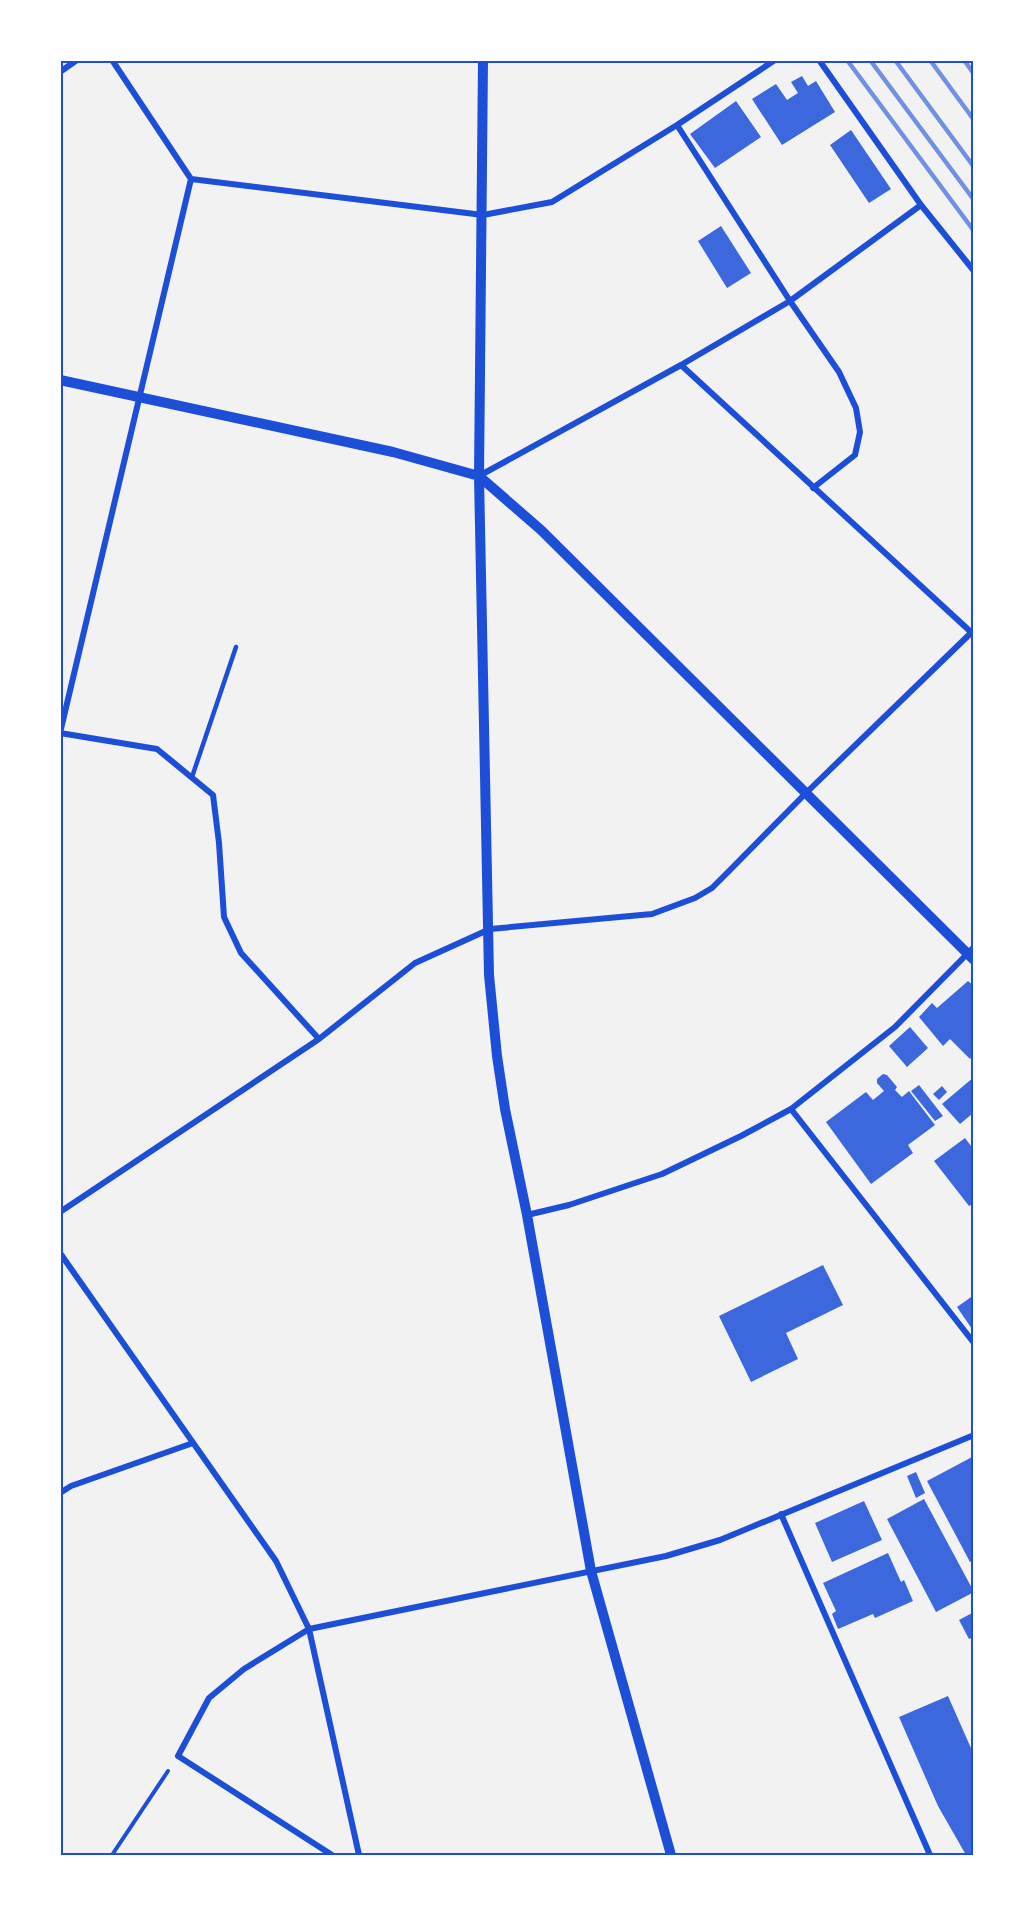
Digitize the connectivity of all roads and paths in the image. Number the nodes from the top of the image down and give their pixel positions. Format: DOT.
graph roads {
  1 [pos="76,60"];
  2 [pos="112,60"];
  3 [pos="483,60"];
  4 [pos="775,60"];
  5 [pos="819,60"];
  6 [pos="60,72"];
  7 [pos="677,125"];
  8 [pos="191,179"];
  9 [pos="921,206"];
  10 [pos="483,215"];
  11 [pos="974,271"];
  12 [pos="790,301"];
  13 [pos="681,365"];
  14 [pos="60,380"];
  15 [pos="141,396"];
  16 [pos="479,477"];
  17 [pos="813,488"];
  18 [pos="973,631"];
  19 [pos="236,647"];
  20 [pos="60,733"];
  21 [pos="192,777"];
  22 [pos="806,793"];
  23 [pos="490,929"];
  24 [pos="972,953"];
  25 [pos="319,1039"];
  26 [pos="791,1109"];
  27 [pos="60,1212"];
  28 [pos="527,1215"];
  29 [pos="60,1253"];
  30 [pos="974,1343"];
  31 [pos="974,1435"];
  32 [pos="193,1443"];
  33 [pos="60,1493"];
  34 [pos="781,1514"];
  35 [pos="591,1571"];
  36 [pos="309,1629"];
  37 [pos="178,1756"];
  38 [pos="927,1854"];
  39 [pos="111,1855"];
  40 [pos="332,1855"];
  41 [pos="359,1855"];
  42 [pos="671,1855"];
  1 -- 6 [label="street"];
  2 -- 8 [label="street"];
  3 -- 10 [label="street"];
  4 -- 7 [label="street"];
  5 -- 9 [label="street"];
  7 -- 10 [label="street"];
  7 -- 12 [label="street"];
  8 -- 10 [label="street"];
  8 -- 15 [label="street"];
  9 -- 11 [label="street"];
  9 -- 12 [label="street"];
  10 -- 16 [label="street"];
  12 -- 13 [label="street"];
  12 -- 17 [label="street"];
  13 -- 16 [label="street"];
  13 -- 17 [label="street"];
  14 -- 15 [label="street"];
  15 -- 16 [label="street"];
  15 -- 20 [label="street"];
  16 -- 22 [label="street"];
  16 -- 23 [label="street"];
  17 -- 18 [label="street"];
  18 -- 22 [label="street"];
  19 -- 21 [label="lane"];
  20 -- 21 [label="street"];
  21 -- 25 [label="street"];
  22 -- 23 [label="street"];
  22 -- 24 [label="street"];
  23 -- 25 [label="street"];
  23 -- 28 [label="street"];
  24 -- 26 [label="street"];
  25 -- 27 [label="street"];
  26 -- 28 [label="street"];
  26 -- 30 [label="street"];
  28 -- 35 [label="street"];
  29 -- 32 [label="street"];
  31 -- 34 [label="street"];
  32 -- 33 [label="street"];
  32 -- 36 [label="street"];
  34 -- 35 [label="street"];
  34 -- 38 [label="street"];
  35 -- 36 [label="street"];
  35 -- 42 [label="street"];
  36 -- 37 [label="street"];
  36 -- 41 [label="street"];
  37 -- 39 [label="path"];
  37 -- 40 [label="street"];
}
